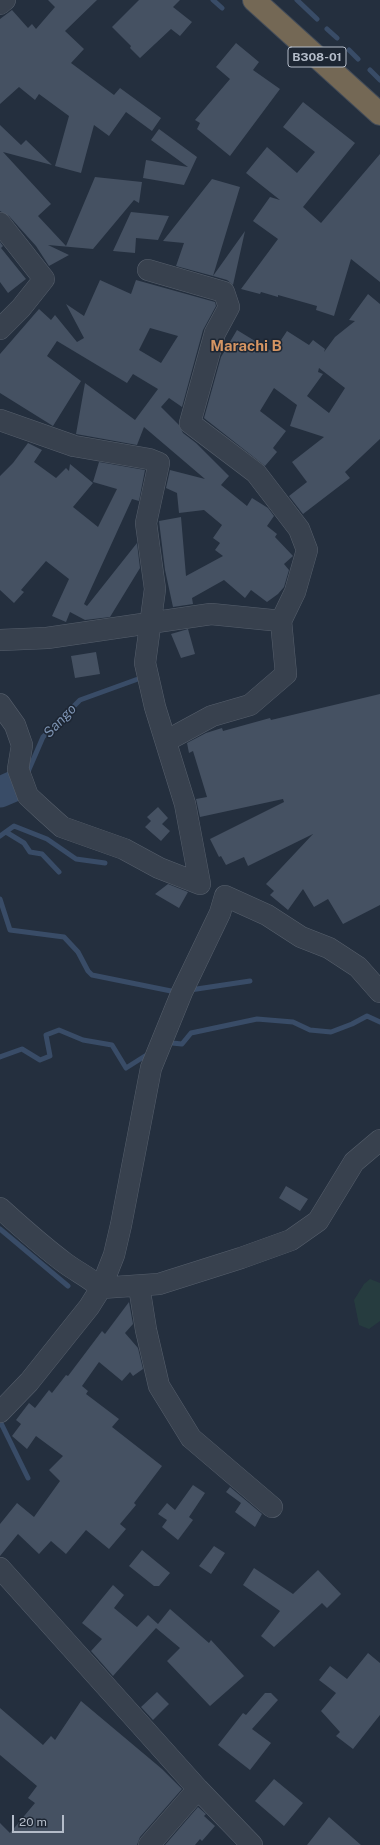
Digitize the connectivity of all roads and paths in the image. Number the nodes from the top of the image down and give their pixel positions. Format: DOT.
graph roads {
  1 [pos="5,0"];
  2 [pos="254,0"];
  3 [pos="0,4"];
  4 [pos="380,114"];
  5 [pos="0,223"];
  6 [pos="148,270"];
  7 [pos="0,329"];
  8 [pos="0,420"];
  9 [pos="281,621"];
  10 [pos="151,623"];
  11 [pos="0,640"];
  12 [pos="0,704"];
  13 [pos="166,742"];
  14 [pos="200,884"];
  15 [pos="225,896"];
  16 [pos="380,992"];
  17 [pos="380,1140"];
  18 [pos="0,1208"];
  19 [pos="139,1286"];
  20 [pos="101,1288"];
  21 [pos="0,1412"];
  22 [pos="272,1507"];
  23 [pos="0,1568"];
  24 [pos="198,1789"];
  25 [pos="149,1845"];
  26 [pos="252,1845"];
  1 -- 3 [label="street"];
  2 -- 4 [label="highway, B308-01"];
  5 -- 7 [label="street"];
  6 -- 9 [label="street"];
  8 -- 10 [label="street"];
  9 -- 10 [label="street"];
  9 -- 13 [label="street"];
  10 -- 11 [label="street"];
  10 -- 13 [label="street"];
  12 -- 14 [label="street"];
  13 -- 14 [label="street"];
  14 -- 15 [label="street"];
  15 -- 16 [label="street"];
  15 -- 20 [label="street"];
  17 -- 19 [label="street"];
  18 -- 20 [label="street"];
  19 -- 20 [label="street"];
  19 -- 22 [label="street"];
  20 -- 21 [label="street"];
  23 -- 24 [label="street"];
  24 -- 25 [label="street"];
  24 -- 26 [label="street"];
}
